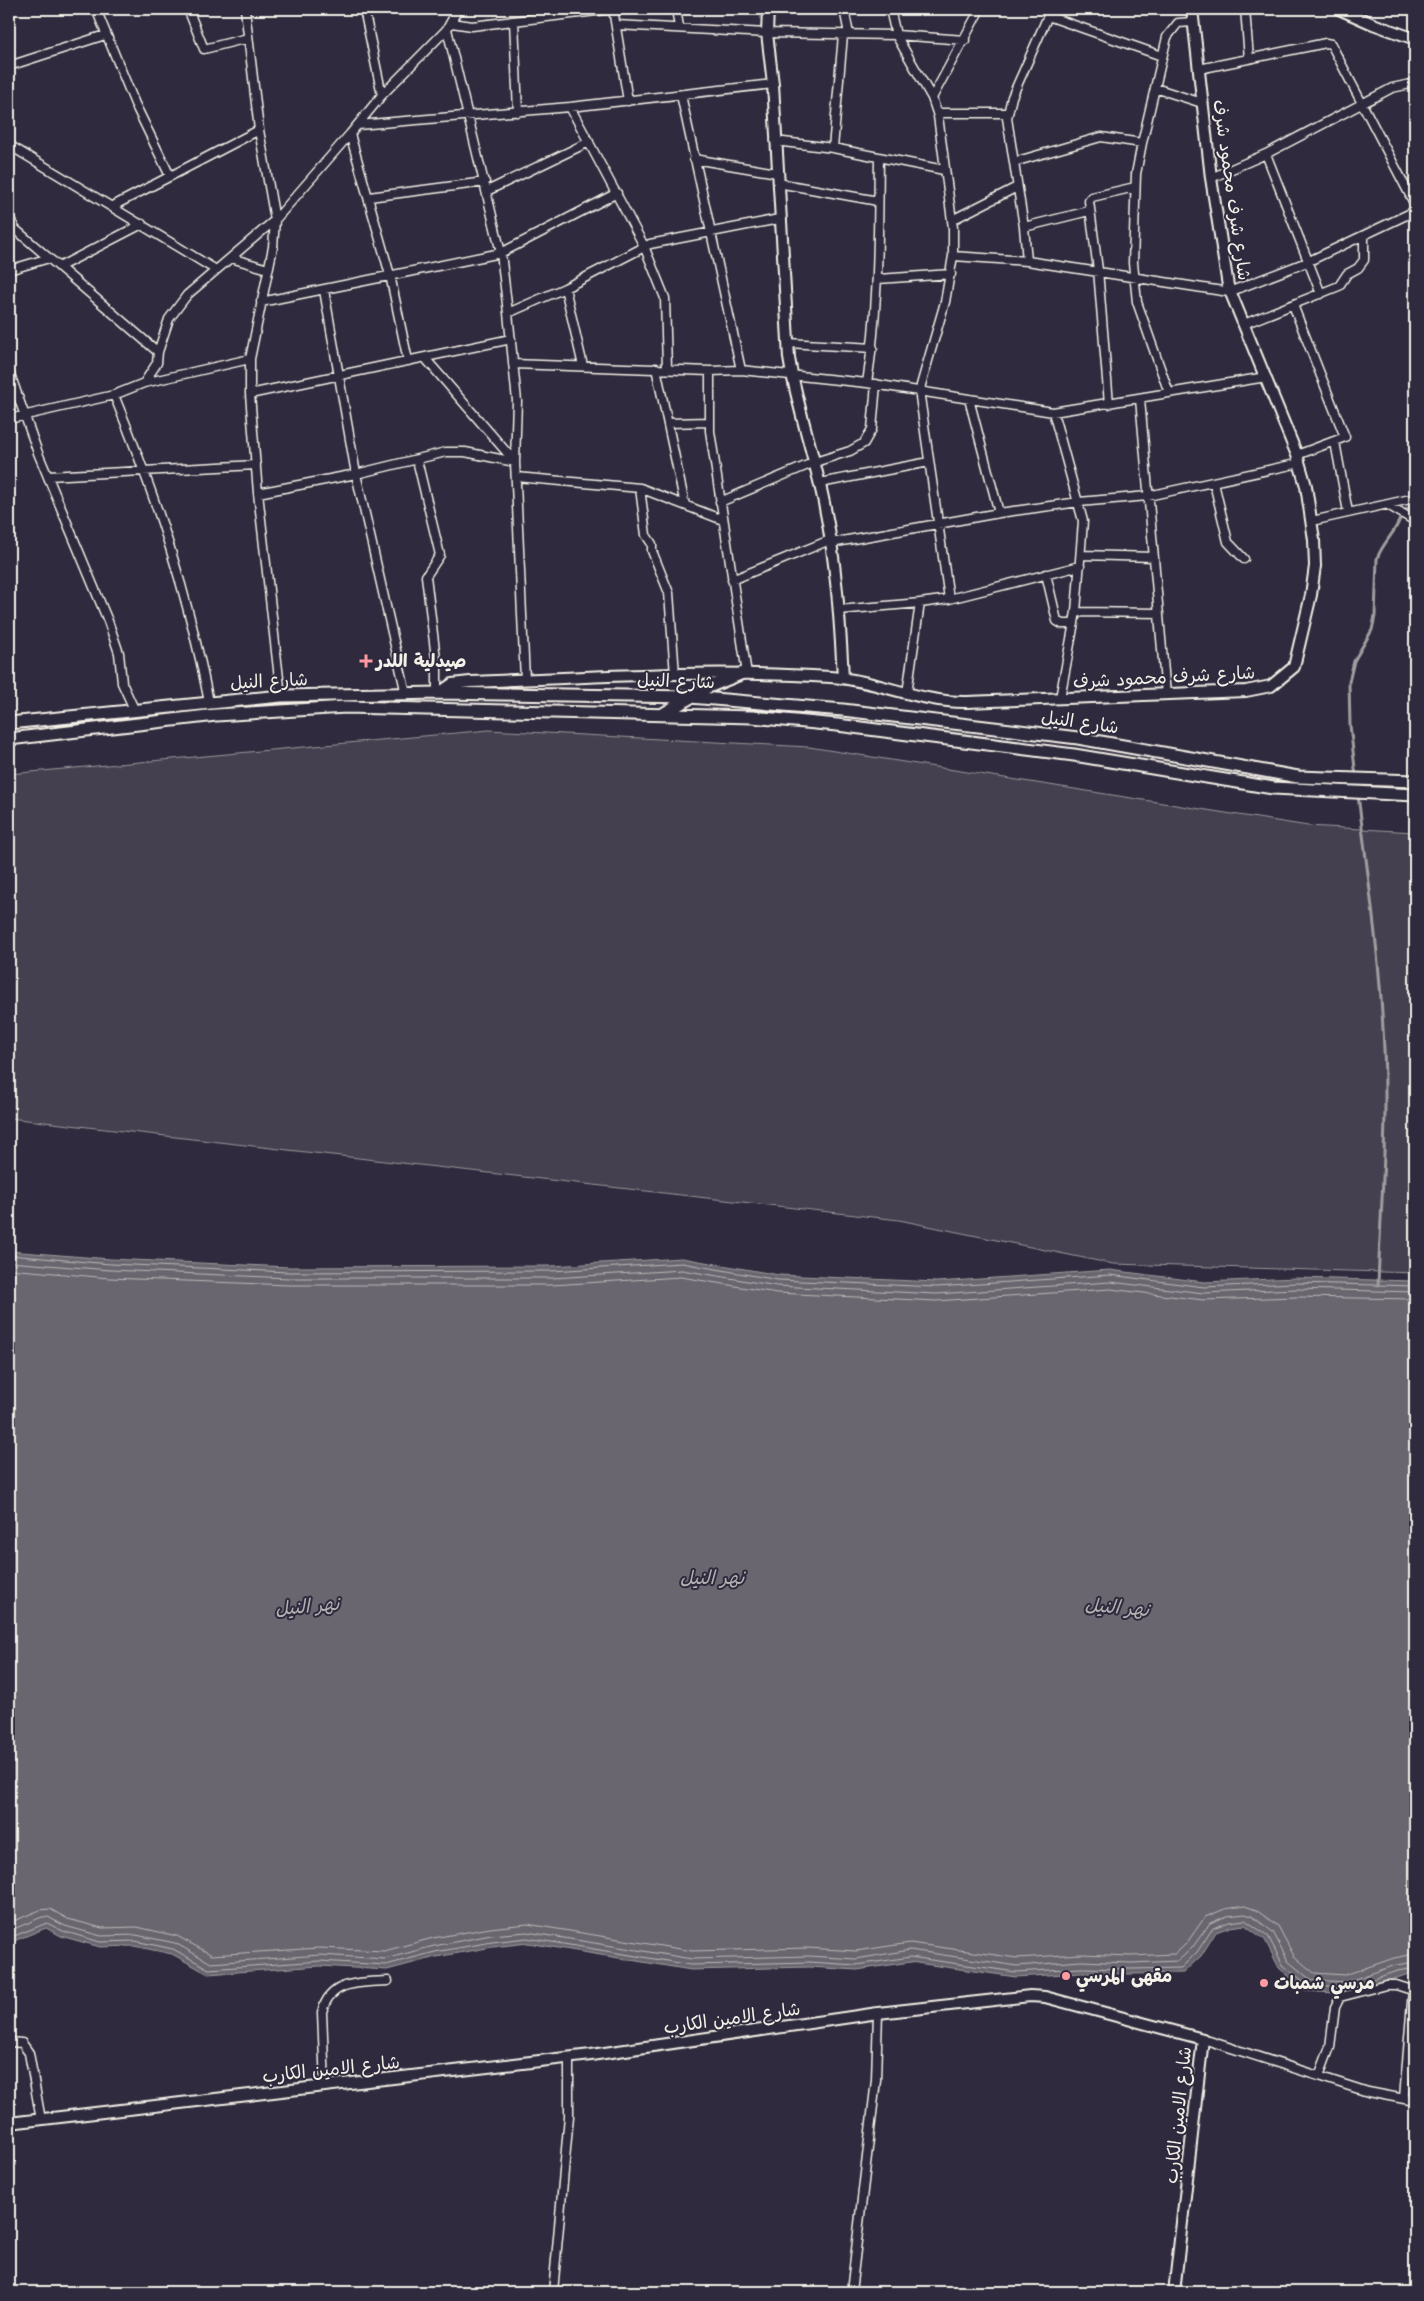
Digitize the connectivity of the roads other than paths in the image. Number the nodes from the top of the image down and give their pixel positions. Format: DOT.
graph roads {
  1 [pos="96,9"];
  2 [pos="188,9"];
  3 [pos="245,9"];
  4 [pos="364,9"];
  5 [pos="613,9"];
  6 [pos="676,9"];
  7 [pos="768,9"];
  8 [pos="844,9"];
  9 [pos="890,9"];
  10 [pos="980,9"];
  11 [pos="1192,9"];
  12 [pos="1245,9"];
  13 [pos="1339,9"];
  14 [pos="457,10"];
  15 [pos="1049,12"];
  16 [pos="514,21"];
  17 [pos="1194,22"];
  18 [pos="616,25"];
  19 [pos="450,26"];
  20 [pos="679,27"];
  21 [pos="767,33"];
  22 [pos="105,34"];
  23 [pos="846,35"];
  24 [pos="896,35"];
  25 [pos="248,38"];
  26 [pos="1415,39"];
  27 [pos="965,40"];
  28 [pos="1162,56"];
  29 [pos="1249,59"];
  30 [pos="9,66"];
  31 [pos="1199,69"];
  32 [pos="1415,82"];
  33 [pos="773,84"];
  34 [pos="1155,88"];
  35 [pos="382,94"];
  36 [pos="681,95"];
  37 [pos="932,98"];
  38 [pos="628,101"];
  39 [pos="1202,103"];
  40 [pos="1363,104"];
  41 [pos="570,107"];
  42 [pos="518,112"];
  43 [pos="938,113"];
  44 [pos="1008,113"];
  45 [pos="469,116"];
  46 [pos="358,125"];
  47 [pos="259,130"];
  48 [pos="350,134"];
  49 [pos="775,141"];
  50 [pos="589,142"];
  51 [pos="1142,143"];
  52 [pos="9,145"];
  53 [pos="833,148"];
  54 [pos="1266,154"];
  55 [pos="879,157"];
  56 [pos="694,159"];
  57 [pos="1014,162"];
  58 [pos="944,170"];
  59 [pos="170,176"];
  60 [pos="778,178"];
  61 [pos="1211,178"];
  62 [pos="485,182"];
  63 [pos="1017,187"];
  64 [pos="1136,187"];
  65 [pos="487,192"];
  66 [pos="617,193"];
  67 [pos="368,197"];
  68 [pos="878,201"];
  69 [pos="1415,205"];
  70 [pos="113,206"];
  71 [pos="1089,211"];
  72 [pos="1415,211"];
  73 [pos="9,216"];
  74 [pos="779,219"];
  75 [pos="275,220"];
  76 [pos="952,220"];
  77 [pos="142,224"];
  78 [pos="1024,227"];
  79 [pos="711,232"];
  80 [pos="1364,236"];
  81 [pos="644,246"];
  82 [pos="500,253"];
  83 [pos="953,256"];
  84 [pos="49,258"];
  85 [pos="231,258"];
  86 [pos="1027,261"];
  87 [pos="1308,262"];
  88 [pos="59,267"];
  89 [pos="268,269"];
  90 [pos="9,270"];
  91 [pos="216,270"];
  92 [pos="1098,270"];
  93 [pos="951,274"];
  94 [pos="390,275"];
  95 [pos="1133,276"];
  96 [pos="878,279"];
  97 [pos="565,288"];
  98 [pos="324,290"];
  99 [pos="1229,292"];
  100 [pos="1322,294"];
  101 [pos="261,302"];
  102 [pos="1293,305"];
  103 [pos="508,313"];
  104 [pos="1244,324"];
  105 [pos="511,339"];
  106 [pos="788,343"];
  107 [pos="873,348"];
  108 [pos="158,352"];
  109 [pos="425,358"];
  110 [pos="250,359"];
  111 [pos="408,361"];
  112 [pos="513,364"];
  113 [pos="584,366"];
  114 [pos="656,368"];
  115 [pos="667,368"];
  116 [pos="741,370"];
  117 [pos="9,371"];
  118 [pos="710,371"];
  119 [pos="792,374"];
  120 [pos="340,376"];
  121 [pos="1266,378"];
  122 [pos="867,382"];
  123 [pos="144,384"];
  124 [pos="876,384"];
  125 [pos="9,388"];
  126 [pos="920,390"];
  127 [pos="1169,393"];
  128 [pos="250,394"];
  129 [pos="114,395"];
  130 [pos="17,397"];
  131 [pos="969,399"];
  132 [pos="1140,399"];
  133 [pos="1109,404"];
  134 [pos="1053,412"];
  135 [pos="24,415"];
  136 [pos="9,419"];
  137 [pos="709,422"];
  138 [pos="668,424"];
  139 [pos="1335,442"];
  140 [pos="1299,459"];
  141 [pos="417,460"];
  142 [pos="515,462"];
  143 [pos="815,462"];
  144 [pos="929,462"];
  145 [pos="256,465"];
  146 [pos="146,472"];
  147 [pos="356,474"];
  148 [pos="48,476"];
  149 [pos="516,477"];
  150 [pos="820,483"];
  151 [pos="1214,483"];
  152 [pos="640,488"];
  153 [pos="258,493"];
  154 [pos="1148,496"];
  155 [pos="1415,498"];
  156 [pos="720,502"];
  157 [pos="1079,502"];
  158 [pos="685,505"];
  159 [pos="1388,505"];
  160 [pos="1348,512"];
  161 [pos="999,513"];
  162 [pos="724,520"];
  163 [pos="1312,521"];
  164 [pos="1415,521"];
  165 [pos="938,523"];
  166 [pos="831,542"];
  167 [pos="1081,555"];
  168 [pos="1154,557"];
  169 [pos="1244,559"];
  170 [pos="1080,566"];
  171 [pos="1046,574"];
  172 [pos="732,580"];
  173 [pos="949,599"];
  174 [pos="920,603"];
  175 [pos="838,610"];
  176 [pos="1076,612"];
  177 [pos="1159,613"];
  178 [pos="1074,624"];
  179 [pos="745,674"];
  180 [pos="675,675"];
  181 [pos="842,678"];
  182 [pos="525,680"];
  183 [pos="438,693"];
  184 [pos="907,693"];
  185 [pos="406,694"];
  186 [pos="1166,695"];
  187 [pos="281,696"];
  188 [pos="690,697"];
  189 [pos="1060,698"];
  190 [pos="208,702"];
  191 [pos="134,709"];
  192 [pos="663,714"];
  193 [pos="9,723"];
  194 [pos="9,739"];
  195 [pos="1415,781"];
  196 [pos="1415,795"];
  197 [pos="388,1981"];
  198 [pos="1414,1991"];
  199 [pos="878,2013"];
  200 [pos="1203,2039"];
  201 [pos="9,2042"];
  202 [pos="569,2057"];
  203 [pos="1319,2076"];
  204 [pos="326,2086"];
  205 [pos="1404,2098"];
  206 [pos="1415,2101"];
  207 [pos="41,2120"];
  208 [pos="9,2123"];
  209 [pos="553,2292"];
  210 [pos="851,2292"];
  211 [pos="1174,2292"];
  1 -- 22 [label="street"];
  2 -- 25 [label="street"];
  3 -- 25 [label="street"];
  4 -- 35 [label="street"];
  5 -- 16 [label="street"];
  5 -- 18 [label="street"];
  6 -- 20 [label="street"];
  7 -- 21 [label="street"];
  8 -- 23 [label="street"];
  9 -- 24 [label="street"];
  10 -- 27 [label="street"];
  11 -- 17 [label="street, شارع شرف محمود شرف"];
  12 -- 29 [label="street"];
  13 -- 26 [label="street"];
  14 -- 19 [label="street"];
  15 -- 28 [label="street"];
  15 -- 44 [label="street"];
  16 -- 19 [label="street"];
  16 -- 42 [label="street"];
  17 -- 28 [label="street"];
  17 -- 31 [label="street, شارع شرف محمود شرف"];
  18 -- 20 [label="street"];
  18 -- 38 [label="street"];
  19 -- 35 [label="street"];
  19 -- 45 [label="street"];
  20 -- 21 [label="street"];
  21 -- 23 [label="street"];
  21 -- 33 [label="street"];
  22 -- 30 [label="street"];
  22 -- 59 [label="street"];
  23 -- 24 [label="street"];
  23 -- 53 [label="street"];
  24 -- 27 [label="street"];
  24 -- 37 [label="street"];
  25 -- 47 [label="street"];
  27 -- 37 [label="street"];
  28 -- 34 [label="street"];
  29 -- 31 [label="street"];
  29 -- 40 [label="street"];
  31 -- 39 [label="street, شارع شرف محمود شرف"];
  32 -- 40 [label="street"];
  33 -- 36 [label="street"];
  33 -- 49 [label="street"];
  34 -- 39 [label="street"];
  34 -- 51 [label="street"];
  35 -- 46 [label="street"];
  36 -- 38 [label="street"];
  36 -- 56 [label="street"];
  37 -- 43 [label="street"];
  38 -- 41 [label="street"];
  39 -- 61 [label="street, شارع شرف محمود شرف"];
  40 -- 54 [label="street"];
  40 -- 69 [label="street"];
  41 -- 42 [label="street"];
  41 -- 50 [label="street"];
  42 -- 45 [label="street"];
  43 -- 44 [label="street"];
  43 -- 58 [label="street"];
  44 -- 57 [label="street"];
  45 -- 46 [label="street"];
  45 -- 62 [label="street"];
  46 -- 48 [label="street"];
  47 -- 59 [label="street"];
  47 -- 75 [label="street"];
  48 -- 67 [label="street"];
  48 -- 75 [label="street"];
  49 -- 53 [label="street"];
  49 -- 60 [label="street"];
  50 -- 65 [label="street"];
  50 -- 66 [label="street"];
  51 -- 57 [label="street"];
  51 -- 64 [label="street"];
  52 -- 70 [label="street"];
  53 -- 55 [label="street"];
  54 -- 61 [label="street"];
  54 -- 87 [label="street"];
  55 -- 58 [label="street"];
  55 -- 68 [label="street"];
  56 -- 60 [label="street"];
  56 -- 79 [label="street"];
  57 -- 63 [label="street"];
  58 -- 76 [label="street"];
  59 -- 70 [label="street"];
  60 -- 68 [label="street"];
  60 -- 74 [label="street"];
  61 -- 99 [label="street, شارع شرف محمود شرف"];
  62 -- 65 [label="street"];
  62 -- 67 [label="street"];
  63 -- 76 [label="street"];
  63 -- 78 [label="street"];
  64 -- 71 [label="street"];
  64 -- 95 [label="street"];
  65 -- 82 [label="street"];
  66 -- 81 [label="street"];
  66 -- 82 [label="street"];
  67 -- 94 [label="street"];
  68 -- 96 [label="street"];
  70 -- 77 [label="street"];
  71 -- 78 [label="street"];
  71 -- 92 [label="street"];
  72 -- 80 [label="street"];
  73 -- 84 [label="street"];
  74 -- 79 [label="street"];
  74 -- 106 [label="street"];
  75 -- 85 [label="street"];
  75 -- 89 [label="street"];
  76 -- 83 [label="street"];
  77 -- 88 [label="street"];
  77 -- 91 [label="street"];
  78 -- 86 [label="street"];
  79 -- 81 [label="street"];
  79 -- 116 [label="street"];
  80 -- 87 [label="street"];
  80 -- 100 [label="street"];
  81 -- 97 [label="street"];
  81 -- 115 [label="street"];
  82 -- 94 [label="street"];
  82 -- 103 [label="street"];
  83 -- 86 [label="street"];
  83 -- 93 [label="street"];
  84 -- 88 [label="street"];
  84 -- 90 [label="street"];
  85 -- 89 [label="street"];
  85 -- 91 [label="street"];
  86 -- 92 [label="street"];
  87 -- 99 [label="street"];
  87 -- 100 [label="street"];
  88 -- 108 [label="street"];
  89 -- 101 [label="street"];
  91 -- 108 [label="street"];
  92 -- 95 [label="street"];
  92 -- 133 [label="street"];
  93 -- 96 [label="street"];
  93 -- 126 [label="street"];
  94 -- 98 [label="street"];
  94 -- 111 [label="street"];
  95 -- 99 [label="street"];
  95 -- 127 [label="street"];
  96 -- 107 [label="street"];
  97 -- 103 [label="street"];
  97 -- 113 [label="street"];
  98 -- 101 [label="street"];
  98 -- 120 [label="street"];
  99 -- 104 [label="street, شارع شرف محمود شرف"];
  100 -- 102 [label="street"];
  101 -- 110 [label="street"];
  102 -- 104 [label="street"];
  102 -- 139 [label="street"];
  103 -- 105 [label="street"];
  104 -- 121 [label="street, شارع شرف محمود شرف"];
  105 -- 109 [label="street"];
  105 -- 112 [label="street"];
  106 -- 107 [label="street"];
  106 -- 119 [label="street"];
  107 -- 122 [label="street"];
  108 -- 123 [label="street"];
  109 -- 111 [label="street"];
  109 -- 142 [label="street"];
  110 -- 123 [label="street"];
  110 -- 128 [label="street"];
  111 -- 120 [label="street"];
  112 -- 113 [label="street"];
  112 -- 142 [label="street"];
  113 -- 114 [label="street"];
  114 -- 115 [label="street"];
  114 -- 138 [label="street"];
  115 -- 118 [label="street"];
  116 -- 118 [label="street"];
  116 -- 119 [label="street"];
  117 -- 130 [label="street"];
  118 -- 137 [label="street"];
  119 -- 122 [label="street"];
  119 -- 143 [label="street"];
  120 -- 128 [label="street"];
  120 -- 147 [label="street"];
  121 -- 127 [label="street"];
  121 -- 140 [label="street, شارع شرف محمود شرف"];
  122 -- 124 [label="street"];
  123 -- 129 [label="street"];
  124 -- 126 [label="street"];
  124 -- 143 [label="street"];
  125 -- 130 [label="street"];
  126 -- 131 [label="street"];
  126 -- 144 [label="street"];
  127 -- 132 [label="street"];
  128 -- 145 [label="street"];
  129 -- 135 [label="street"];
  129 -- 146 [label="street"];
  130 -- 135 [label="street"];
  131 -- 134 [label="street"];
  131 -- 161 [label="street"];
  132 -- 133 [label="street"];
  132 -- 154 [label="street"];
  133 -- 134 [label="street"];
  134 -- 157 [label="street"];
  135 -- 136 [label="street"];
  135 -- 148 [label="street"];
  137 -- 138 [label="street"];
  137 -- 156 [label="street"];
  138 -- 158 [label="street"];
  139 -- 140 [label="street"];
  139 -- 160 [label="street"];
  140 -- 151 [label="street"];
  140 -- 163 [label="street, شارع شرف محمود شرف"];
  141 -- 142 [label="street"];
  141 -- 147 [label="street"];
  141 -- 183 [label="street"];
  142 -- 149 [label="street"];
  143 -- 150 [label="street"];
  143 -- 156 [label="street"];
  144 -- 150 [label="street"];
  144 -- 165 [label="street"];
  145 -- 146 [label="street"];
  145 -- 153 [label="street"];
  146 -- 148 [label="street"];
  146 -- 190 [label="street"];
  147 -- 153 [label="street"];
  147 -- 185 [label="street"];
  148 -- 191 [label="street"];
  149 -- 152 [label="street"];
  149 -- 182 [label="street"];
  150 -- 166 [label="street"];
  151 -- 154 [label="street"];
  151 -- 169 [label="street"];
  152 -- 158 [label="street"];
  152 -- 180 [label="street"];
  153 -- 187 [label="street"];
  154 -- 157 [label="street"];
  154 -- 168 [label="street"];
  155 -- 159 [label="street"];
  156 -- 162 [label="street"];
  157 -- 161 [label="street"];
  157 -- 167 [label="street"];
  158 -- 162 [label="street"];
  159 -- 160 [label="street"];
  159 -- 164 [label="street"];
  160 -- 163 [label="street"];
  161 -- 165 [label="street"];
  162 -- 172 [label="street"];
  163 -- 186 [label="street, شارع شرف محمود شرف"];
  165 -- 166 [label="street"];
  165 -- 173 [label="street"];
  166 -- 172 [label="street"];
  166 -- 175 [label="street"];
  167 -- 168 [label="street"];
  167 -- 170 [label="street"];
  168 -- 177 [label="street"];
  170 -- 171 [label="street"];
  170 -- 176 [label="street"];
  171 -- 173 [label="street"];
  171 -- 178 [label="street"];
  172 -- 179 [label="street"];
  173 -- 174 [label="street"];
  174 -- 175 [label="street"];
  174 -- 184 [label="street"];
  175 -- 181 [label="street"];
  176 -- 177 [label="street"];
  176 -- 178 [label="street"];
  177 -- 186 [label="street"];
  178 -- 189 [label="street"];
  179 -- 180 [label="street, شارع شرف محمود شرف"];
  179 -- 181 [label="street, شارع شرف محمود شرف"];
  179 -- 188 [label="main road"];
  180 -- 182 [label="street, شارع شرف محمود شرف"];
  181 -- 184 [label="street, شارع شرف محمود شرف"];
  182 -- 183 [label="street, شارع شرف محمود شرف"];
  183 -- 185 [label="main road, شارع النيل"];
  183 -- 188 [label="main road, شارع النيل"];
  184 -- 189 [label="street, شارع شرف محمود شرف"];
  185 -- 187 [label="main road, شارع النيل"];
  186 -- 189 [label="street, شارع شرف محمود شرف"];
  187 -- 190 [label="main road, شارع النيل"];
  188 -- 192 [label="main road"];
  188 -- 195 [label="main road, شارع النيل"];
  190 -- 191 [label="main road, شارع النيل"];
  191 -- 193 [label="main road, شارع النيل"];
  192 -- 194 [label="main road, شارع النيل"];
  192 -- 196 [label="main road, شارع النيل"];
  197 -- 204 [label="street"];
  198 -- 203 [label="street"];
  198 -- 205 [label="street"];
  199 -- 200 [label="street, شارع الامين الكارب"];
  199 -- 202 [label="street, شارع الامين الكارب"];
  199 -- 210 [label="street"];
  200 -- 203 [label="street"];
  200 -- 211 [label="street, شارع الامين الكارب"];
  201 -- 207 [label="street"];
  202 -- 204 [label="street, شارع الامين الكارب"];
  202 -- 209 [label="street"];
  203 -- 205 [label="street"];
  204 -- 207 [label="street, شارع الامين الكارب"];
  205 -- 206 [label="street"];
  207 -- 208 [label="street, شارع الامين الكارب"];
}
